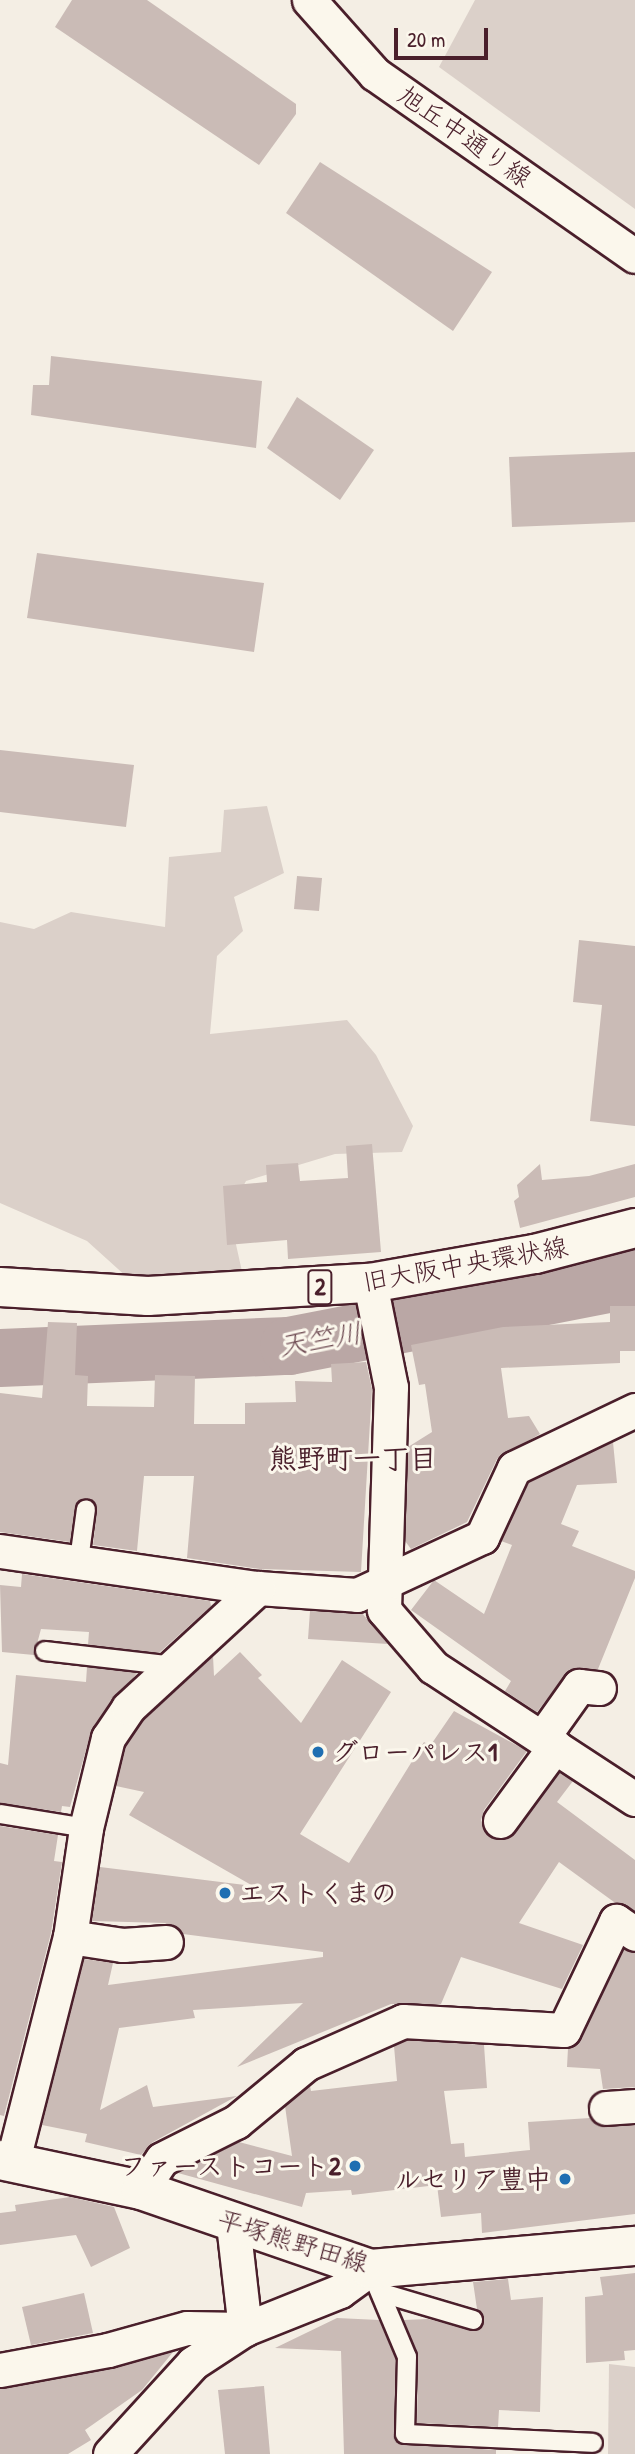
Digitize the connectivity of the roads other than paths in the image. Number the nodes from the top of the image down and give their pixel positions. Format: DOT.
graph roads {
  1 [pos="309,0"];
  2 [pos="635,256"];
  3 [pos="635,1228"];
  4 [pos="0,1287"];
  5 [pos="372,1295"];
  6 [pos="635,1410"];
  7 [pos="86,1509"];
  8 [pos="0,1551"];
  9 [pos="79,1560"];
  10 [pos="258,1588"];
  11 [pos="381,1588"];
  12 [pos="45,1651"];
  13 [pos="174,1666"];
  14 [pos="599,1688"];
  15 [pos="549,1742"];
  16 [pos="635,1799"];
  17 [pos="0,1814"];
  18 [pos="500,1821"];
  19 [pos="86,1828"];
  20 [pos="635,1934"];
  21 [pos="70,1937"];
  22 [pos="166,1942"];
  23 [pos="6,2160"];
  24 [pos="141,2190"];
  25 [pos="233,2224"];
  26 [pos="635,2246"];
  27 [pos="376,2281"];
  28 [pos="473,2320"];
  29 [pos="245,2329"];
  30 [pos="0,2370"];
  31 [pos="593,2443"];
  32 [pos="110,2454"];
  1 -- 2 [label="street, 旭丘中通り線"];
  3 -- 5 [label="street, 旧大阪中央環状線 / 2"];
  4 -- 5 [label="street, 旧大阪中央環状線 / 2"];
  5 -- 11 [label="street"];
  6 -- 11 [label="street"];
  7 -- 9 [label="lane"];
  8 -- 9 [label="street"];
  9 -- 10 [label="street"];
  10 -- 11 [label="street"];
  10 -- 13 [label="street"];
  11 -- 15 [label="street"];
  12 -- 13 [label="lane"];
  13 -- 19 [label="street"];
  14 -- 15 [label="street"];
  15 -- 16 [label="street"];
  15 -- 18 [label="street"];
  17 -- 19 [label="lane"];
  19 -- 21 [label="street"];
  20 -- 24 [label="street"];
  21 -- 22 [label="street"];
  21 -- 23 [label="street"];
  23 -- 24 [label="street, 平塚熊野田線"];
  24 -- 25 [label="street, 平塚熊野田線"];
  25 -- 27 [label="street, 平塚熊野田線"];
  25 -- 29 [label="street"];
  26 -- 27 [label="street, 平塚熊野田線"];
  27 -- 28 [label="lane"];
  27 -- 29 [label="street"];
  27 -- 31 [label="lane"];
  29 -- 30 [label="street"];
  29 -- 32 [label="street"];
}
